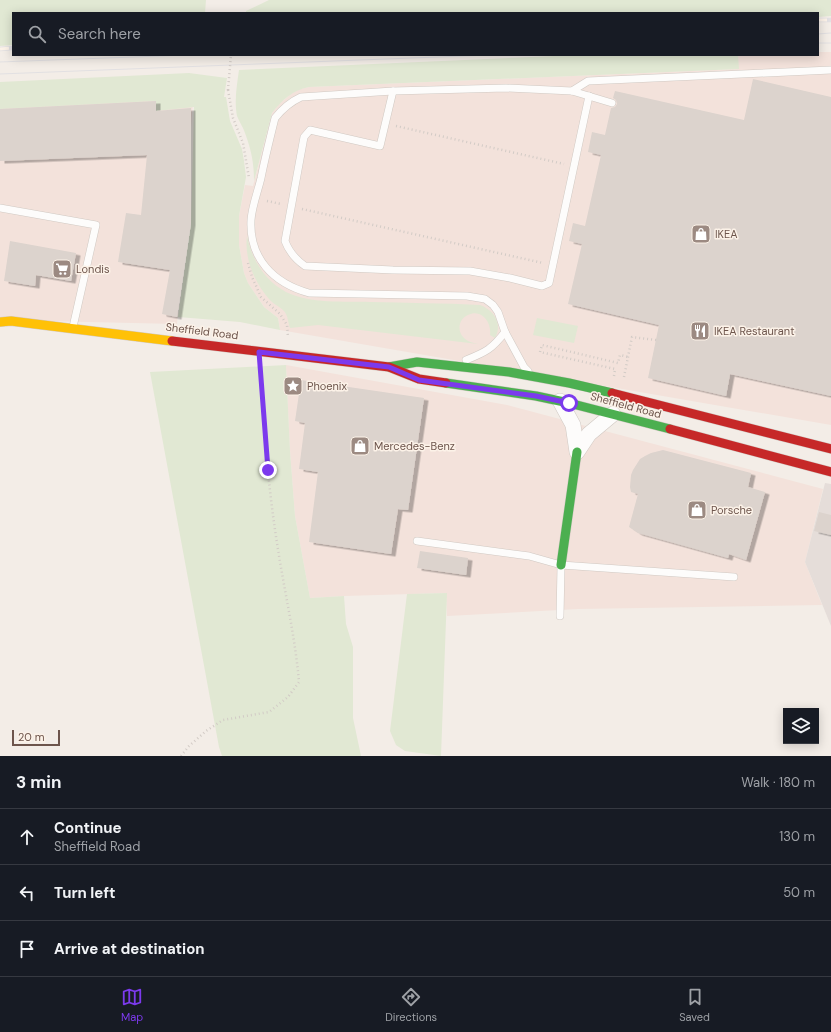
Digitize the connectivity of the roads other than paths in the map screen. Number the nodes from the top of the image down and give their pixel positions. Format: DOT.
graph roads {
  1 [pos="831,70"];
  2 [pos="393,90"];
  3 [pos="572,91"];
  4 [pos="589,96"];
  5 [pos="612,102"];
  6 [pos="0,208"];
  7 [pos="0,316"];
  8 [pos="11,321"];
  9 [pos="0,322"];
  10 [pos="73,328"];
  11 [pos="505,332"];
  12 [pos="453,365"];
  13 [pos="389,367"];
  14 [pos="533,377"];
  15 [pos="560,401"];
  16 [pos="613,414"];
  17 [pos="831,449"];
  18 [pos="577,452"];
  19 [pos="831,472"];
  20 [pos="417,541"];
  21 [pos="561,565"];
  22 [pos="734,577"];
  23 [pos="560,616"];
  1 -- 3 [label="lane"];
  2 -- 3 [label="lane"];
  2 -- 4 [label="lane"];
  2 -- 11 [label="lane"];
  3 -- 4 [label="lane"];
  4 -- 5 [label="lane"];
  6 -- 10 [label="lane"];
  7 -- 8 [label="main road"];
  8 -- 9 [label="main road"];
  8 -- 10 [label="main road, Sheffield Road"];
  10 -- 13 [label="main road, Sheffield Road"];
  11 -- 12 [label="lane"];
  11 -- 14 [label="lane"];
  12 -- 13 [label="main road, Sheffield Road"];
  12 -- 14 [label="main road, Sheffield Road"];
  13 -- 15 [label="main road, Sheffield Road"];
  14 -- 17 [label="main road, Sheffield Road"];
  15 -- 16 [label="main road, Sheffield Road"];
  15 -- 18 [label="street"];
  16 -- 18 [label="street"];
  16 -- 19 [label="main road, Sheffield Road"];
  18 -- 21 [label="main road"];
  20 -- 21 [label="lane"];
  21 -- 22 [label="lane"];
  21 -- 23 [label="lane"];
}
